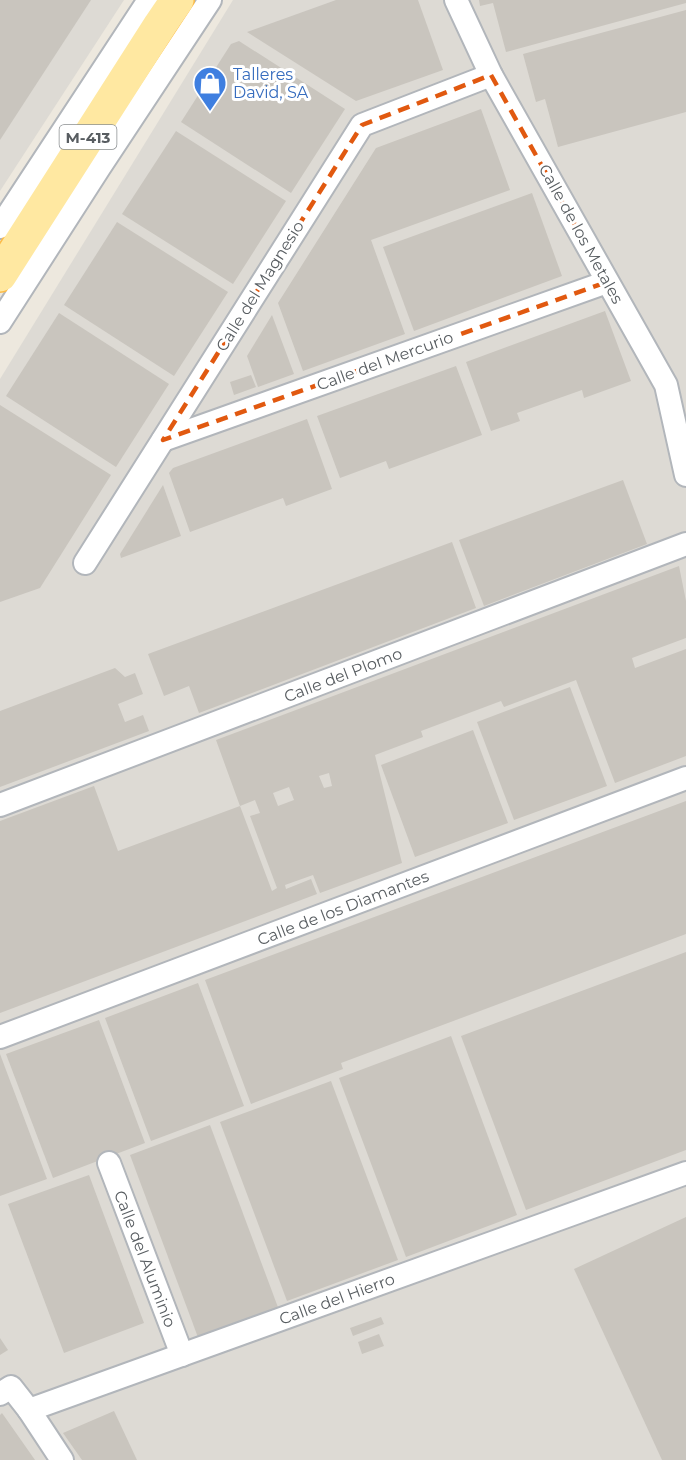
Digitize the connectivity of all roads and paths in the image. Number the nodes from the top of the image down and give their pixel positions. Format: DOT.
graph roads {
  1 [pos="149,0"];
  2 [pos="177,0"];
  3 [pos="210,0"];
  4 [pos="456,0"];
  5 [pos="491,75"];
  6 [pos="0,227"];
  7 [pos="0,275"];
  8 [pos="607,282"];
  9 [pos="0,322"];
  10 [pos="163,440"];
  11 [pos="686,476"];
  12 [pos="686,544"];
  13 [pos="85,563"];
  14 [pos="686,777"];
  15 [pos="0,805"];
  16 [pos="0,1038"];
  17 [pos="109,1163"];
  18 [pos="686,1173"];
  19 [pos="182,1355"];
  20 [pos="0,1394"];
  21 [pos="29,1410"];
  22 [pos="62,1460"];
  1 -- 6 [label="street"];
  2 -- 7 [label="main road, M-413"];
  3 -- 9 [label="street"];
  4 -- 5 [label="street, Calle de los Metales"];
  5 -- 8 [label="street, Calle de los Metales"];
  5 -- 10 [label="street, Calle del Magnesio"];
  8 -- 10 [label="street, Calle del Mercurio"];
  8 -- 11 [label="street, Calle de los Metales"];
  10 -- 13 [label="street, Calle del Magnesio"];
  12 -- 15 [label="street, Calle del Plomo"];
  14 -- 16 [label="street, Calle de los Diamantes"];
  17 -- 19 [label="street, Calle del Aluminio"];
  18 -- 19 [label="street, Calle del Hierro"];
  19 -- 21 [label="street, Calle del Hierro"];
  20 -- 21 [label="street"];
  21 -- 22 [label="street"];
}
